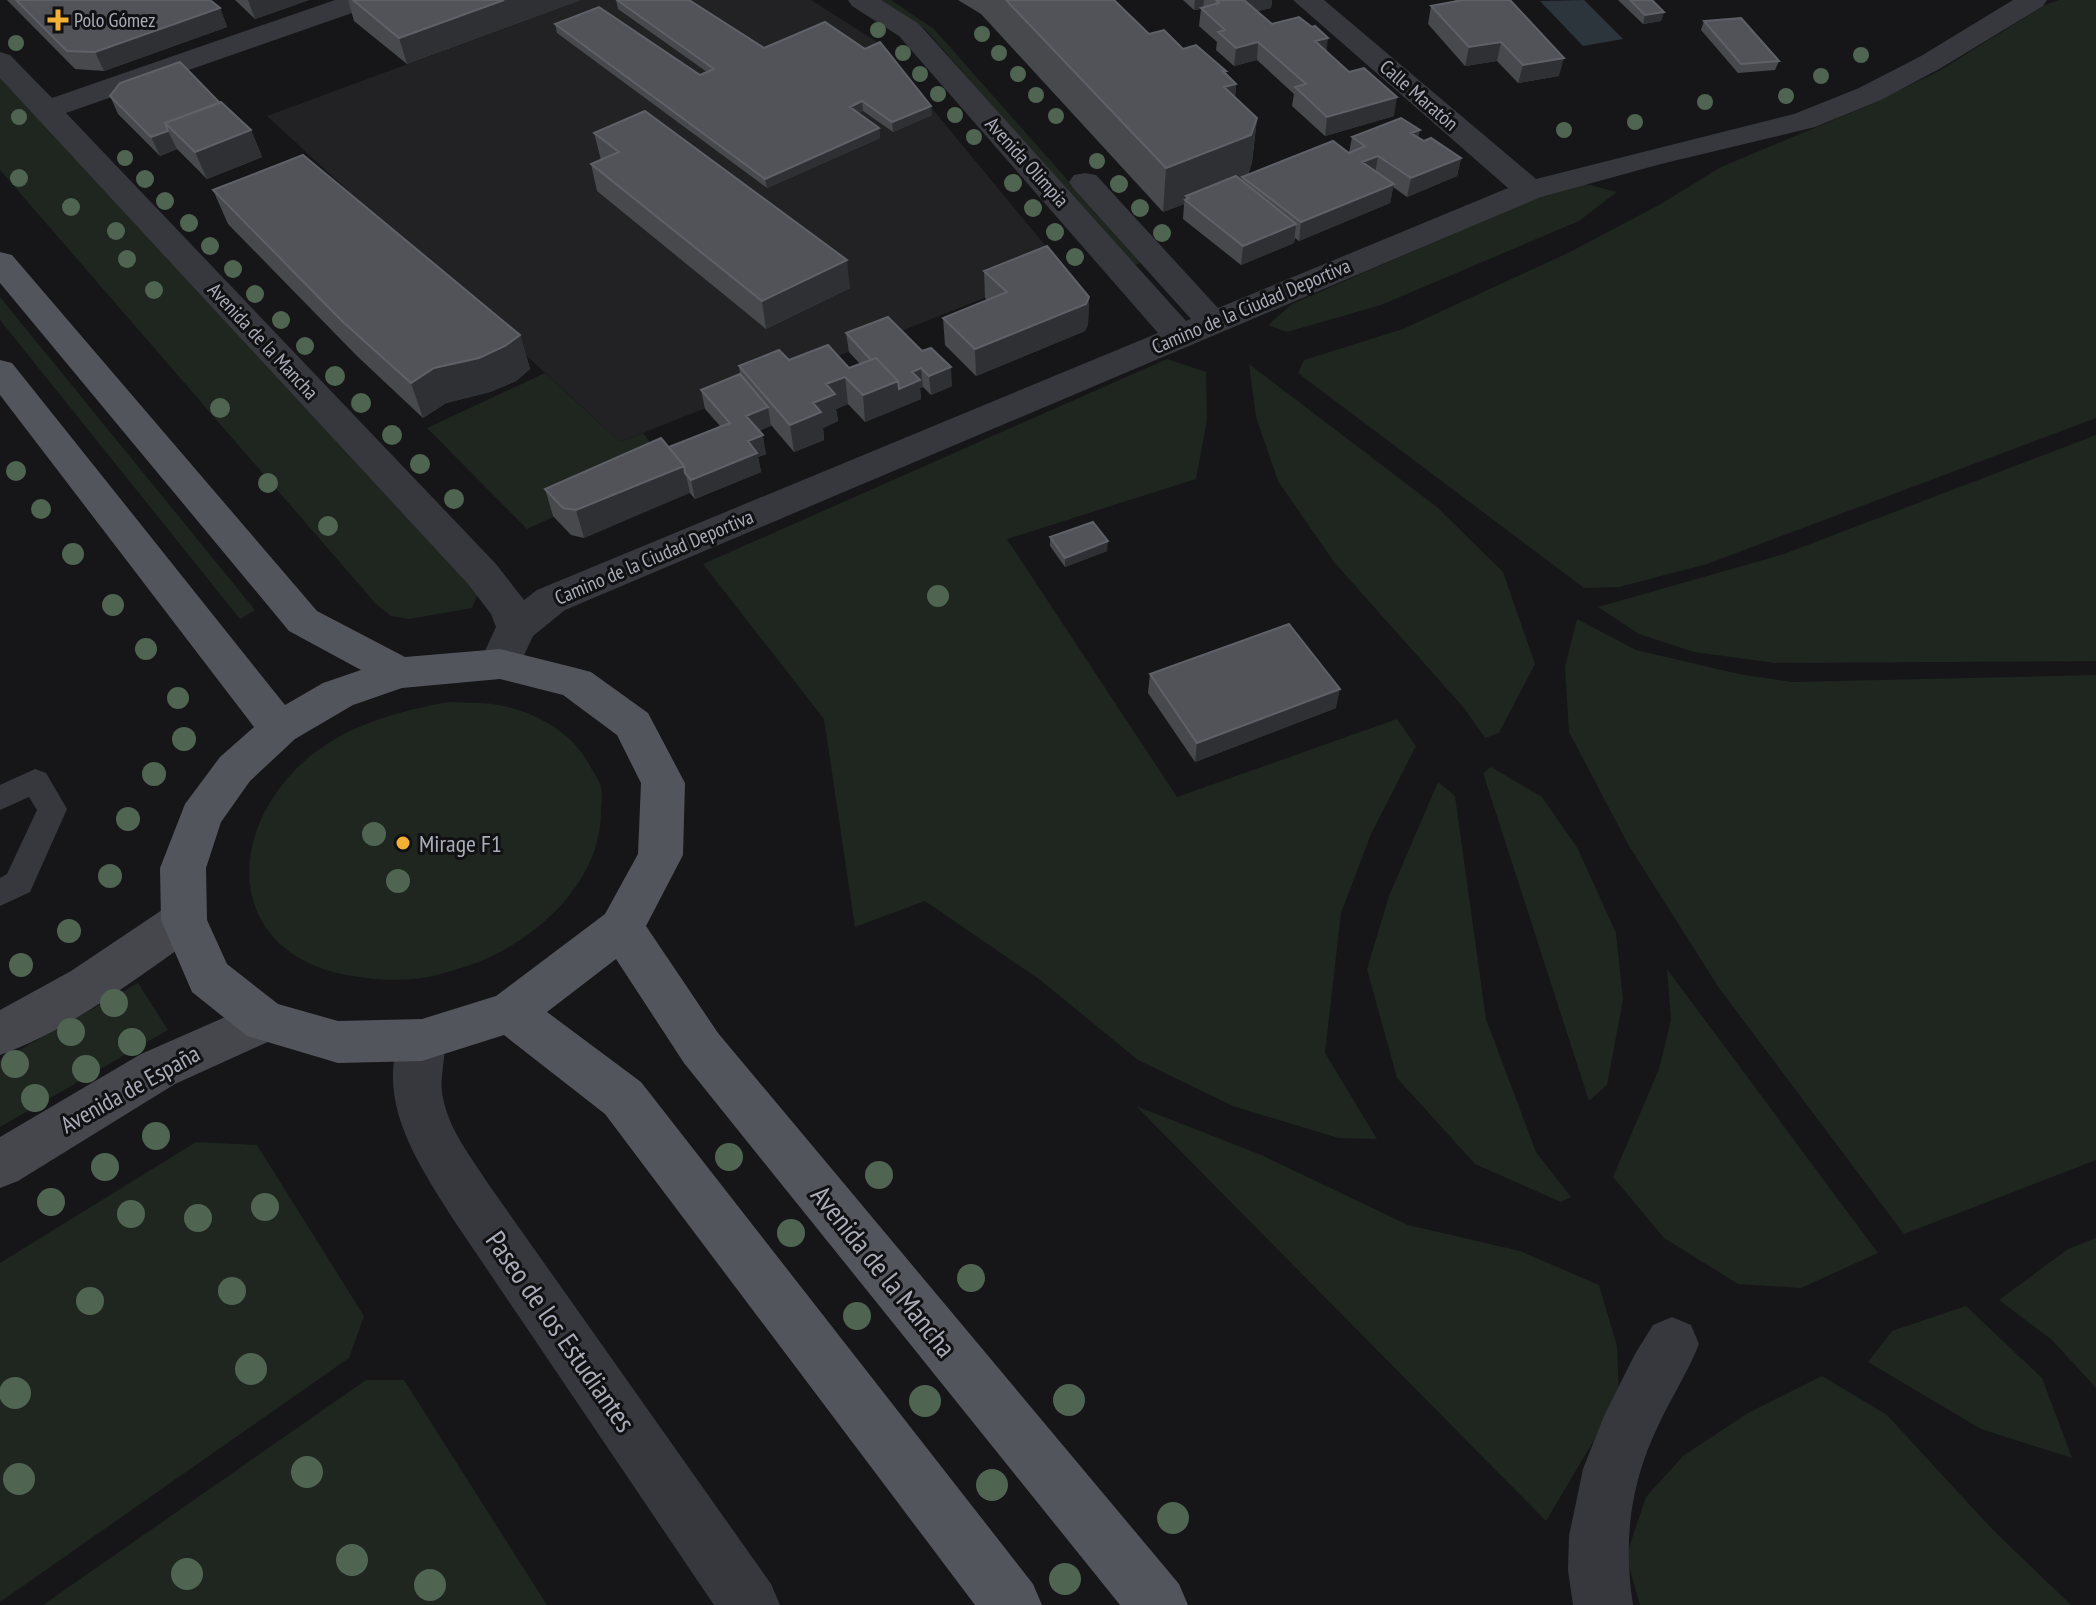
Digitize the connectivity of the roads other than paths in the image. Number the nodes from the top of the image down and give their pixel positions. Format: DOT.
graph roads {
  1 [pos="362,0"];
  2 [pos="862,0"];
  3 [pos="903,0"];
  4 [pos="1307,0"];
  5 [pos="2033,0"];
  6 [pos="0,61"];
  7 [pos="47,110"];
  8 [pos="1025,117"];
  9 [pos="1068,163"];
  10 [pos="1530,190"];
  11 [pos="0,262"];
  12 [pos="1212,322"];
  13 [pos="1180,336"];
  14 [pos="0,371"];
  15 [pos="508,646"];
  16 [pos="400,673"];
  17 [pos="280,728"];
  18 [pos="0,798"];
  19 [pos="0,893"];
  20 [pos="184,920"];
  21 [pos="621,928"];
  22 [pos="511,1012"];
  23 [pos="264,1021"];
  24 [pos="0,1034"];
  25 [pos="422,1040"];
  26 [pos="0,1164"];
  27 [pos="1672,1344"];
  28 [pos="750,1605"];
  29 [pos="1012,1605"];
  30 [pos="1158,1605"];
  31 [pos="1603,1605"];
  1 -- 7 [label="street"];
  2 -- 13 [label="street, Avenida Olimpia"];
  3 -- 8 [label="street, Avenida Olimpia"];
  4 -- 10 [label="street, Calle Maratón"];
  5 -- 10 [label="street, Camino de la Ciudad Deportiva"];
  6 -- 7 [label="street, Avenida de la Mancha"];
  7 -- 15 [label="street, Avenida de la Mancha"];
  9 -- 12 [label="street, Avenida Olimpia"];
  10 -- 12 [label="street, Camino de la Ciudad Deportiva"];
  11 -- 16 [label="main road"];
  12 -- 13 [label="street, Camino de la Ciudad Deportiva"];
  13 -- 15 [label="street, Camino de la Ciudad Deportiva"];
  14 -- 17 [label="main road"];
  15 -- 16 [label="main road"];
  15 -- 21 [label="main road"];
  16 -- 17 [label="main road"];
  17 -- 20 [label="main road"];
  18 -- 19 [label="lane"];
  20 -- 23 [label="main road"];
  20 -- 24 [label="main road"];
  21 -- 22 [label="main road"];
  21 -- 30 [label="main road, Avenida de la Mancha"];
  22 -- 25 [label="main road"];
  22 -- 29 [label="main road"];
  23 -- 25 [label="main road"];
  23 -- 26 [label="main road, Avenida de España"];
  25 -- 28 [label="street, Paseo de los Estudiantes"];
  27 -- 31 [label="street"];
}
